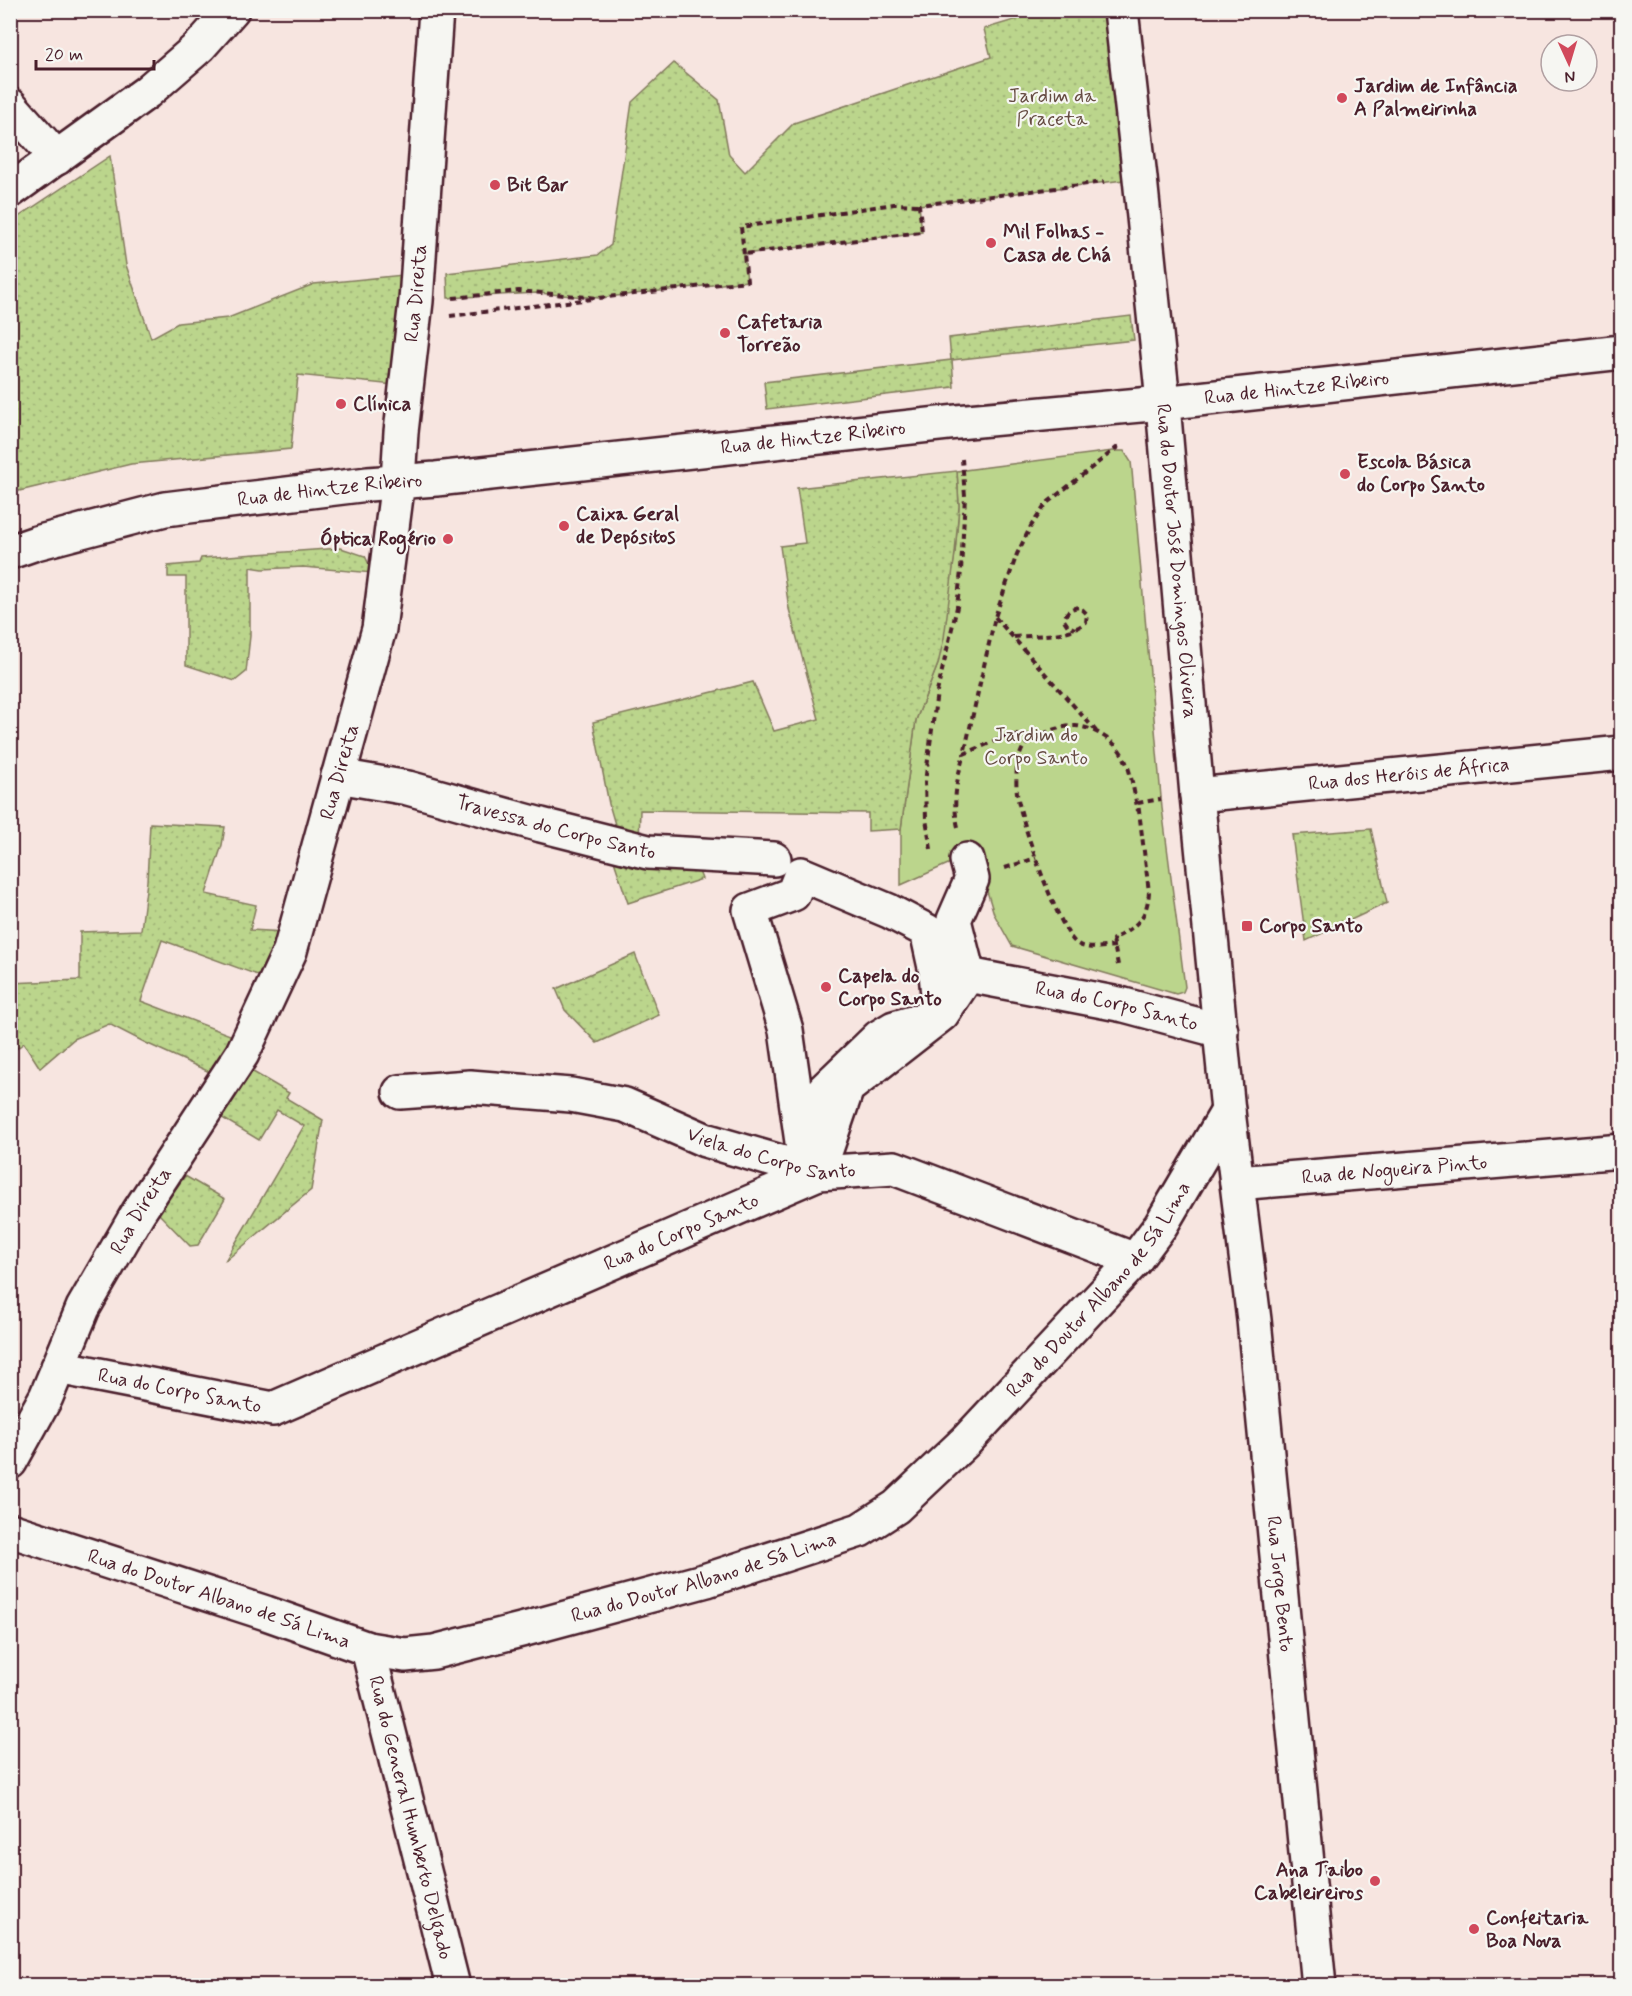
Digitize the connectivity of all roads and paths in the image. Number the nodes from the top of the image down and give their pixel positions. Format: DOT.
graph roads {
  1 [pos="232,10"];
  2 [pos="436,10"];
  3 [pos="1121,10"];
  4 [pos="10,105"];
  5 [pos="57,158"];
  6 [pos="1104,182"];
  7 [pos="10,190"];
  8 [pos="919,205"];
  9 [pos="744,254"];
  10 [pos="599,298"];
  11 [pos="416,301"];
  12 [pos="461,315"];
  13 [pos="1622,352"];
  14 [pos="1162,403"];
  15 [pos="957,422"];
  16 [pos="398,481"];
  17 [pos="10,552"];
  18 [pos="995,617"];
  19 [pos="1075,629"];
  20 [pos="1014,637"];
  21 [pos="1097,732"];
  22 [pos="1039,735"];
  23 [pos="1622,753"];
  24 [pos="964,754"];
  25 [pos="338,776"];
  26 [pos="1197,795"];
  27 [pos="1138,811"];
  28 [pos="932,854"];
  29 [pos="774,859"];
  30 [pos="967,860"];
  31 [pos="750,910"];
  32 [pos="1115,946"];
  33 [pos="968,975"];
  34 [pos="1124,1005"];
  35 [pos="1221,1031"];
  36 [pos="400,1092"];
  37 [pos="1228,1111"];
  38 [pos="1622,1151"];
  39 [pos="818,1173"];
  40 [pos="1237,1183"];
  41 [pos="1135,1260"];
  42 [pos="58,1367"];
  43 [pos="10,1462"];
  44 [pos="10,1530"];
  45 [pos="368,1649"];
  46 [pos="453,1986"];
  47 [pos="1319,1986"];
  1 -- 5 [label="street"];
  2 -- 11 [label="street, Rua Direita"];
  3 -- 14 [label="street, Rua do Doutor José Domingos Oliveira"];
  4 -- 5 [label="street"];
  5 -- 7 [label="street"];
  6 -- 8 [label="path"];
  8 -- 9 [label="path"];
  8 -- 9 [label="path"];
  9 -- 10 [label="path"];
  10 -- 11 [label="path"];
  10 -- 12 [label="path"];
  11 -- 16 [label="street, Rua Direita"];
  13 -- 14 [label="street, Rua de Hintze Ribeiro"];
  14 -- 15 [label="street, Rua de Hintze Ribeiro"];
  14 -- 18 [label="path"];
  14 -- 26 [label="street, Rua do Doutor José Domingos Oliveira"];
  15 -- 16 [label="street, Rua de Hintze Ribeiro"];
  15 -- 28 [label="path"];
  16 -- 17 [label="street, Rua de Hintze Ribeiro"];
  16 -- 25 [label="street, Rua Direita"];
  18 -- 20 [label="path"];
  18 -- 24 [label="path"];
  19 -- 19 [label="path"];
  19 -- 20 [label="path"];
  20 -- 21 [label="path"];
  21 -- 22 [label="path"];
  21 -- 27 [label="path"];
  22 -- 24 [label="path"];
  22 -- 32 [label="path"];
  23 -- 26 [label="street, Rua dos Heróis de África"];
  24 -- 30 [label="path"];
  25 -- 29 [label="street, Travessa do Corpo Santo"];
  25 -- 42 [label="street, Rua Direita"];
  26 -- 27 [label="path"];
  26 -- 35 [label="street, Rua do Doutor José Domingos Oliveira"];
  27 -- 32 [label="path"];
  30 -- 33 [label="street"];
  31 -- 31 [label="street"];
  32 -- 34 [label="path"];
  33 -- 34 [label="street, Rua do Corpo Santo"];
  33 -- 39 [label="street"];
  34 -- 35 [label="street, Rua do Corpo Santo"];
  35 -- 37 [label="street, Rua do Doutor José Domingos Oliveira"];
  36 -- 39 [label="street, Viela do Corpo Santo"];
  37 -- 40 [label="street"];
  37 -- 41 [label="street, Rua do Doutor Albano de Sá Lima"];
  38 -- 40 [label="street, Rua de Nogueira Pinto"];
  39 -- 41 [label="street, Viela do Corpo Santo"];
  39 -- 42 [label="street, Rua do Corpo Santo"];
  40 -- 47 [label="street, Rua Jorge Bento"];
  41 -- 45 [label="street, Rua do Doutor Albano de Sá Lima"];
  42 -- 43 [label="street, Rua Direita"];
  44 -- 45 [label="street, Rua do Doutor Albano de Sá Lima"];
  45 -- 46 [label="street, Rua do General Humberto Delgado"];
}
